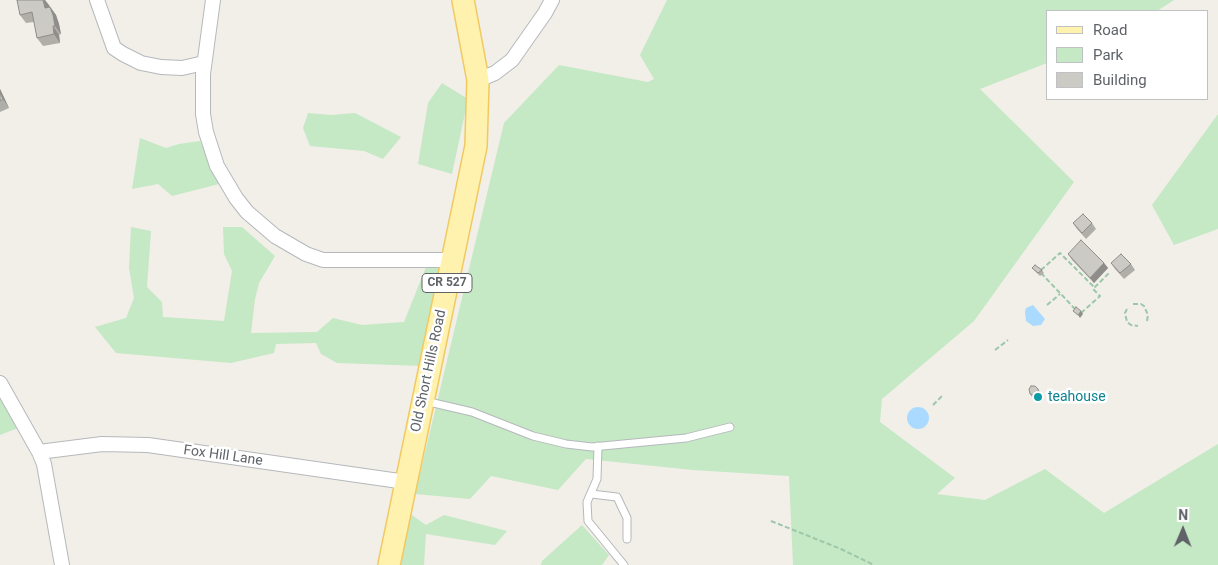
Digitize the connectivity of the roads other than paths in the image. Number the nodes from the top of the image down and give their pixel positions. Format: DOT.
graph roads {
  1 [pos="97,0"];
  2 [pos="213,0"];
  3 [pos="463,0"];
  4 [pos="552,0"];
  5 [pos="204,63"];
  6 [pos="478,80"];
  7 [pos="452,260"];
  8 [pos="0,383"];
  9 [pos="422,400"];
  10 [pos="730,428"];
  11 [pos="598,446"];
  12 [pos="39,452"];
  13 [pos="406,482"];
  14 [pos="591,494"];
  15 [pos="627,539"];
  16 [pos="62,565"];
  17 [pos="389,565"];
  18 [pos="624,565"];
  1 -- 5 [label="street"];
  2 -- 5 [label="street"];
  3 -- 6 [label="main road, Old Short Hills Road / CR 527"];
  4 -- 6 [label="street"];
  5 -- 7 [label="street"];
  6 -- 7 [label="main road, Old Short Hills Road / CR 527"];
  7 -- 9 [label="main road, Old Short Hills Road / CR 527"];
  8 -- 12 [label="street"];
  9 -- 11 [label="lane"];
  9 -- 13 [label="main road, Old Short Hills Road / CR 527"];
  10 -- 11 [label="lane"];
  11 -- 14 [label="lane"];
  12 -- 13 [label="street, Fox Hill Lane"];
  12 -- 16 [label="street"];
  13 -- 17 [label="main road, Old Short Hills Road / CR 527"];
  14 -- 15 [label="lane"];
  14 -- 18 [label="lane"];
}
